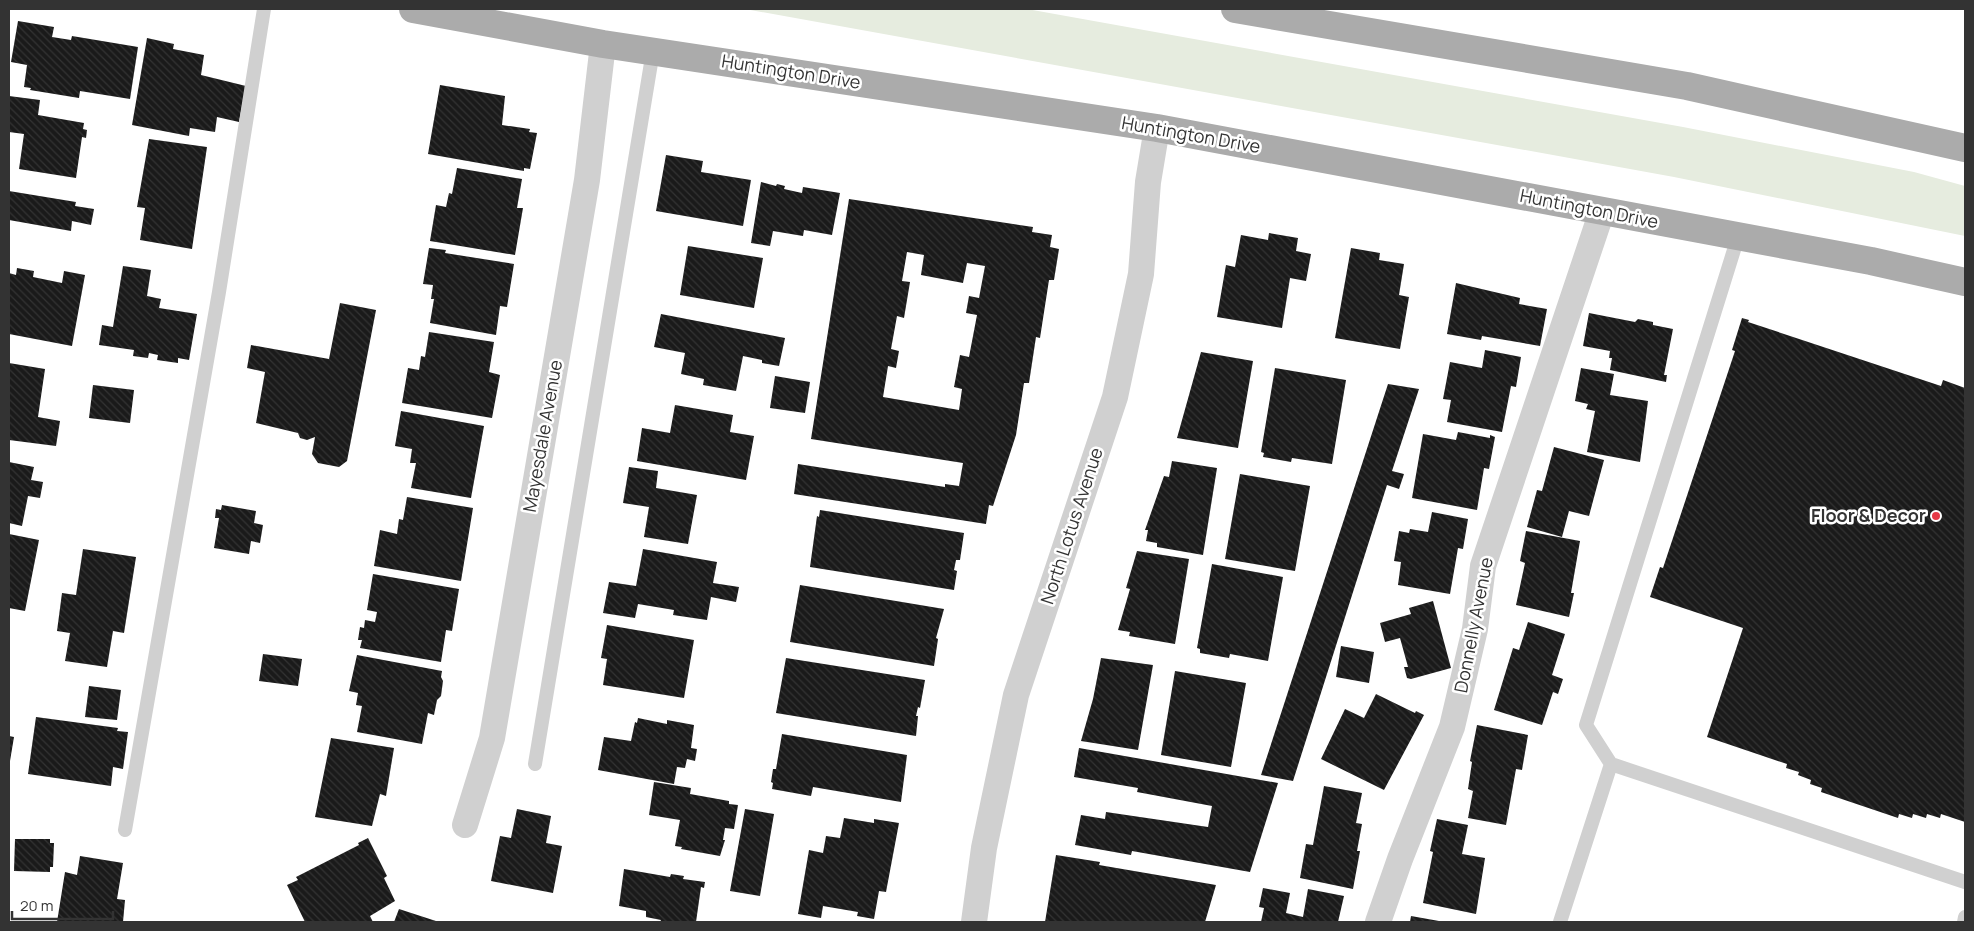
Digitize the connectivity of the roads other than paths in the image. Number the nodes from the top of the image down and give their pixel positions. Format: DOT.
graph roads {
  1 [pos="264,9"];
  2 [pos="413,9"];
  3 [pos="1235,9"];
  4 [pos="603,44"];
  5 [pos="653,52"];
  6 [pos="1157,128"];
  7 [pos="1965,148"];
  8 [pos="1602,211"];
  9 [pos="1738,237"];
  10 [pos="1965,282"];
  11 [pos="535,764"];
  12 [pos="1611,764"];
  13 [pos="464,824"];
  14 [pos="125,830"];
  15 [pos="1965,882"];
  16 [pos="1965,917"];
  17 [pos="974,922"];
  18 [pos="1378,922"];
  19 [pos="1560,922"];
  20 [pos="1964,922"];
  1 -- 14 [label="lane"];
  2 -- 4 [label="main road, Huntington Drive"];
  3 -- 7 [label="main road"];
  4 -- 5 [label="main road, Huntington Drive"];
  4 -- 13 [label="street, Mayesdale Avenue"];
  5 -- 6 [label="main road, Huntington Drive"];
  5 -- 11 [label="lane"];
  6 -- 8 [label="main road, Huntington Drive"];
  6 -- 17 [label="street, North Lotus Avenue"];
  8 -- 9 [label="main road, Huntington Drive"];
  8 -- 18 [label="street, Donnelly Avenue"];
  9 -- 10 [label="main road, Huntington Drive"];
  9 -- 12 [label="lane"];
  12 -- 15 [label="lane"];
  12 -- 19 [label="lane"];
  16 -- 20 [label="lane"];
}
